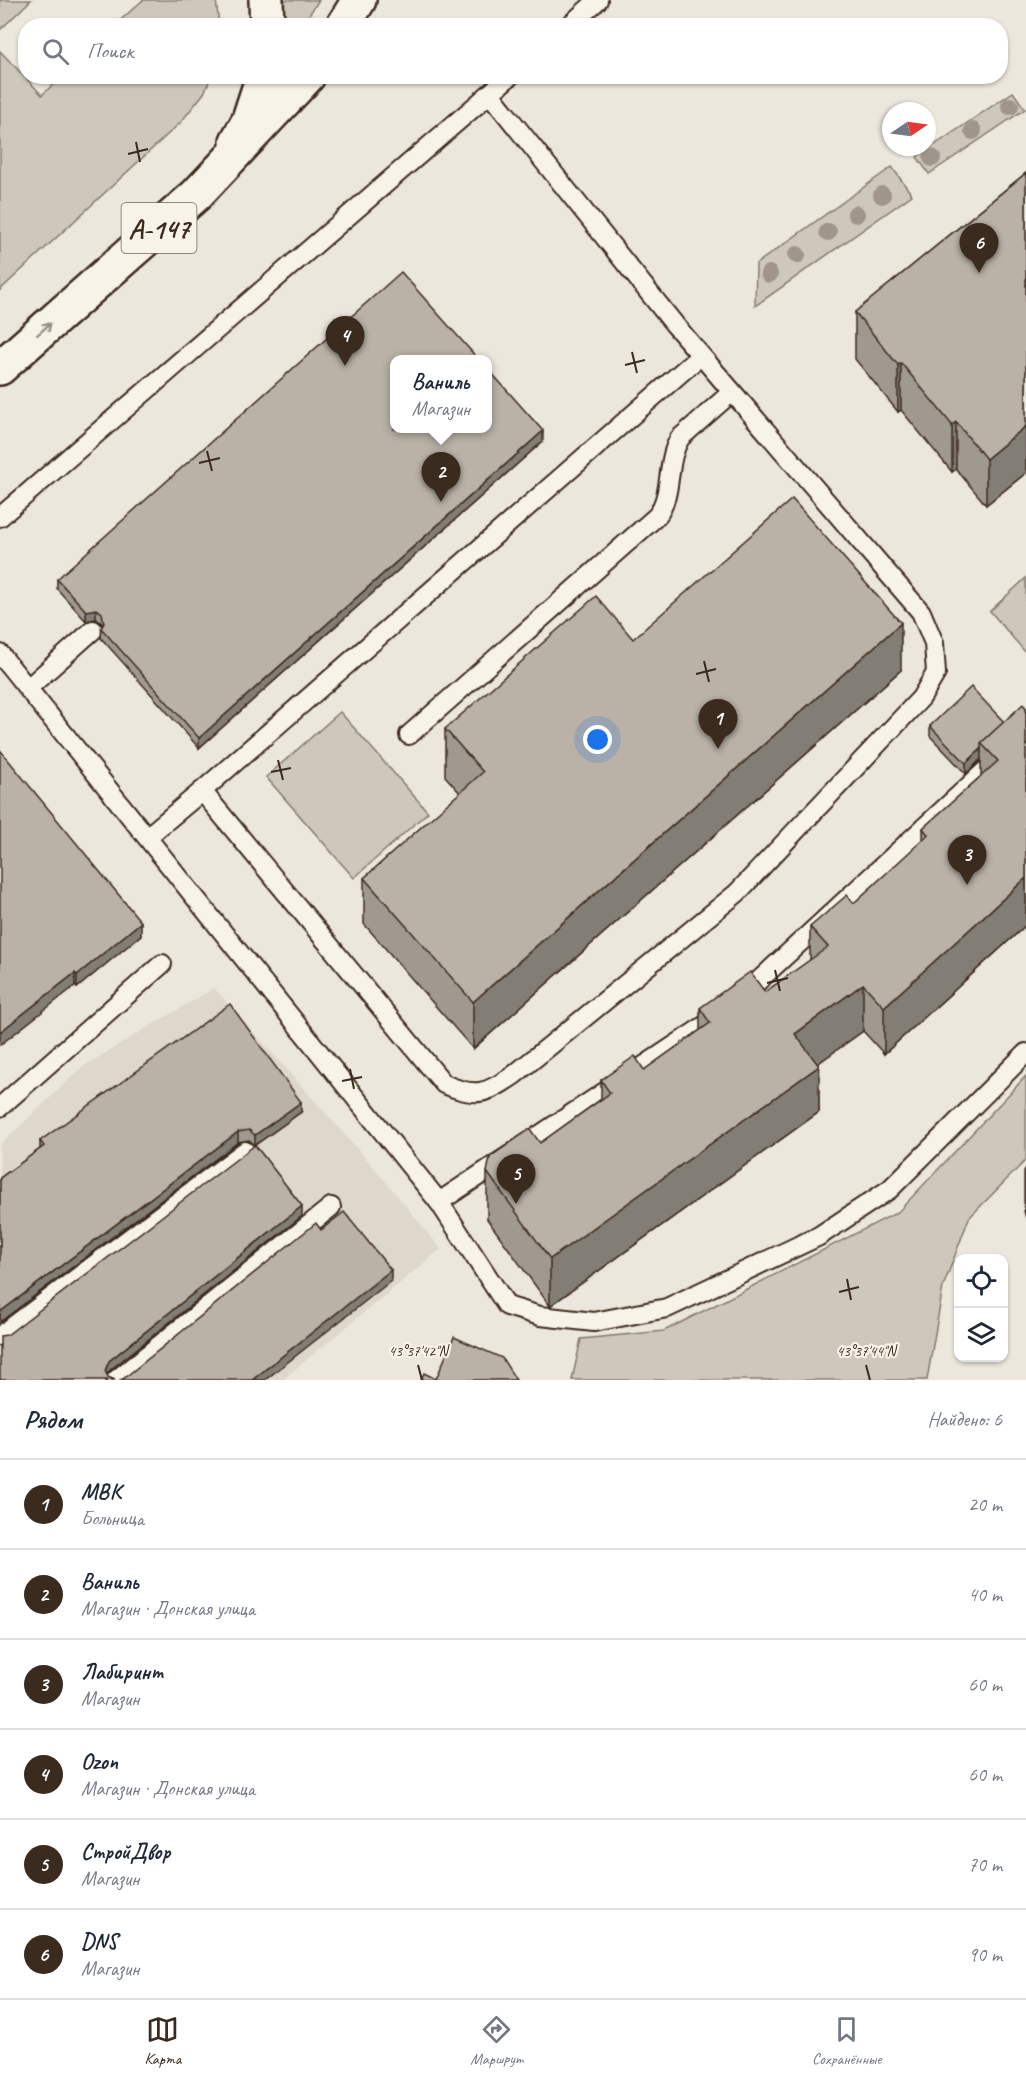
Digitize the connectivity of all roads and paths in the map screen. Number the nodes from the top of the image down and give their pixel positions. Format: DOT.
graph roads {
  1 [pos="266,0"];
  2 [pos="359,0"];
  3 [pos="598,0"];
  4 [pos="267,18"];
  5 [pos="349,18"];
  6 [pos="578,18"];
  7 [pos="260,84"];
  8 [pos="300,84"];
  9 [pos="501,84"];
  10 [pos="490,94"];
  11 [pos="196,195"];
  12 [pos="700,356"];
  13 [pos="0,368"];
  14 [pos="732,392"];
  15 [pos="0,517"];
  16 [pos="93,630"];
  17 [pos="0,654"];
  18 [pos="28,688"];
  19 [pos="1026,733"];
  20 [pos="409,735"];
  21 [pos="202,791"];
  22 [pos="147,837"];
  23 [pos="162,964"];
  24 [pos="1026,1053"];
  25 [pos="0,1107"];
  26 [pos="245,1151"];
  27 [pos="439,1202"];
  28 [pos="331,1207"];
  29 [pos="0,1336"];
  30 [pos="116,1380"];
  1 -- 4 [label="main road"];
  2 -- 5 [label="main road"];
  3 -- 6 [label="lane"];
  7 -- 11 [label="main road, А-147"];
  8 -- 11 [label="main road, А-147"];
  9 -- 10 [label="lane"];
  10 -- 12 [label="lane"];
  10 -- 15 [label="lane"];
  13 -- 11 [label="main road, А-147, one-way"];
  12 -- 14 [label="lane"];
  12 -- 21 [label="lane"];
  14 -- 20 [label="lane"];
  14 -- 21 [label="lane"];
  16 -- 18 [label="lane"];
  17 -- 18 [label="lane"];
  18 -- 22 [label="lane"];
  19 -- 27 [label="lane"];
  21 -- 22 [label="lane"];
  22 -- 27 [label="lane"];
  23 -- 25 [label="lane"];
  24 -- 27 [label="lane"];
  26 -- 29 [label="lane"];
  28 -- 30 [label="lane"];
}
